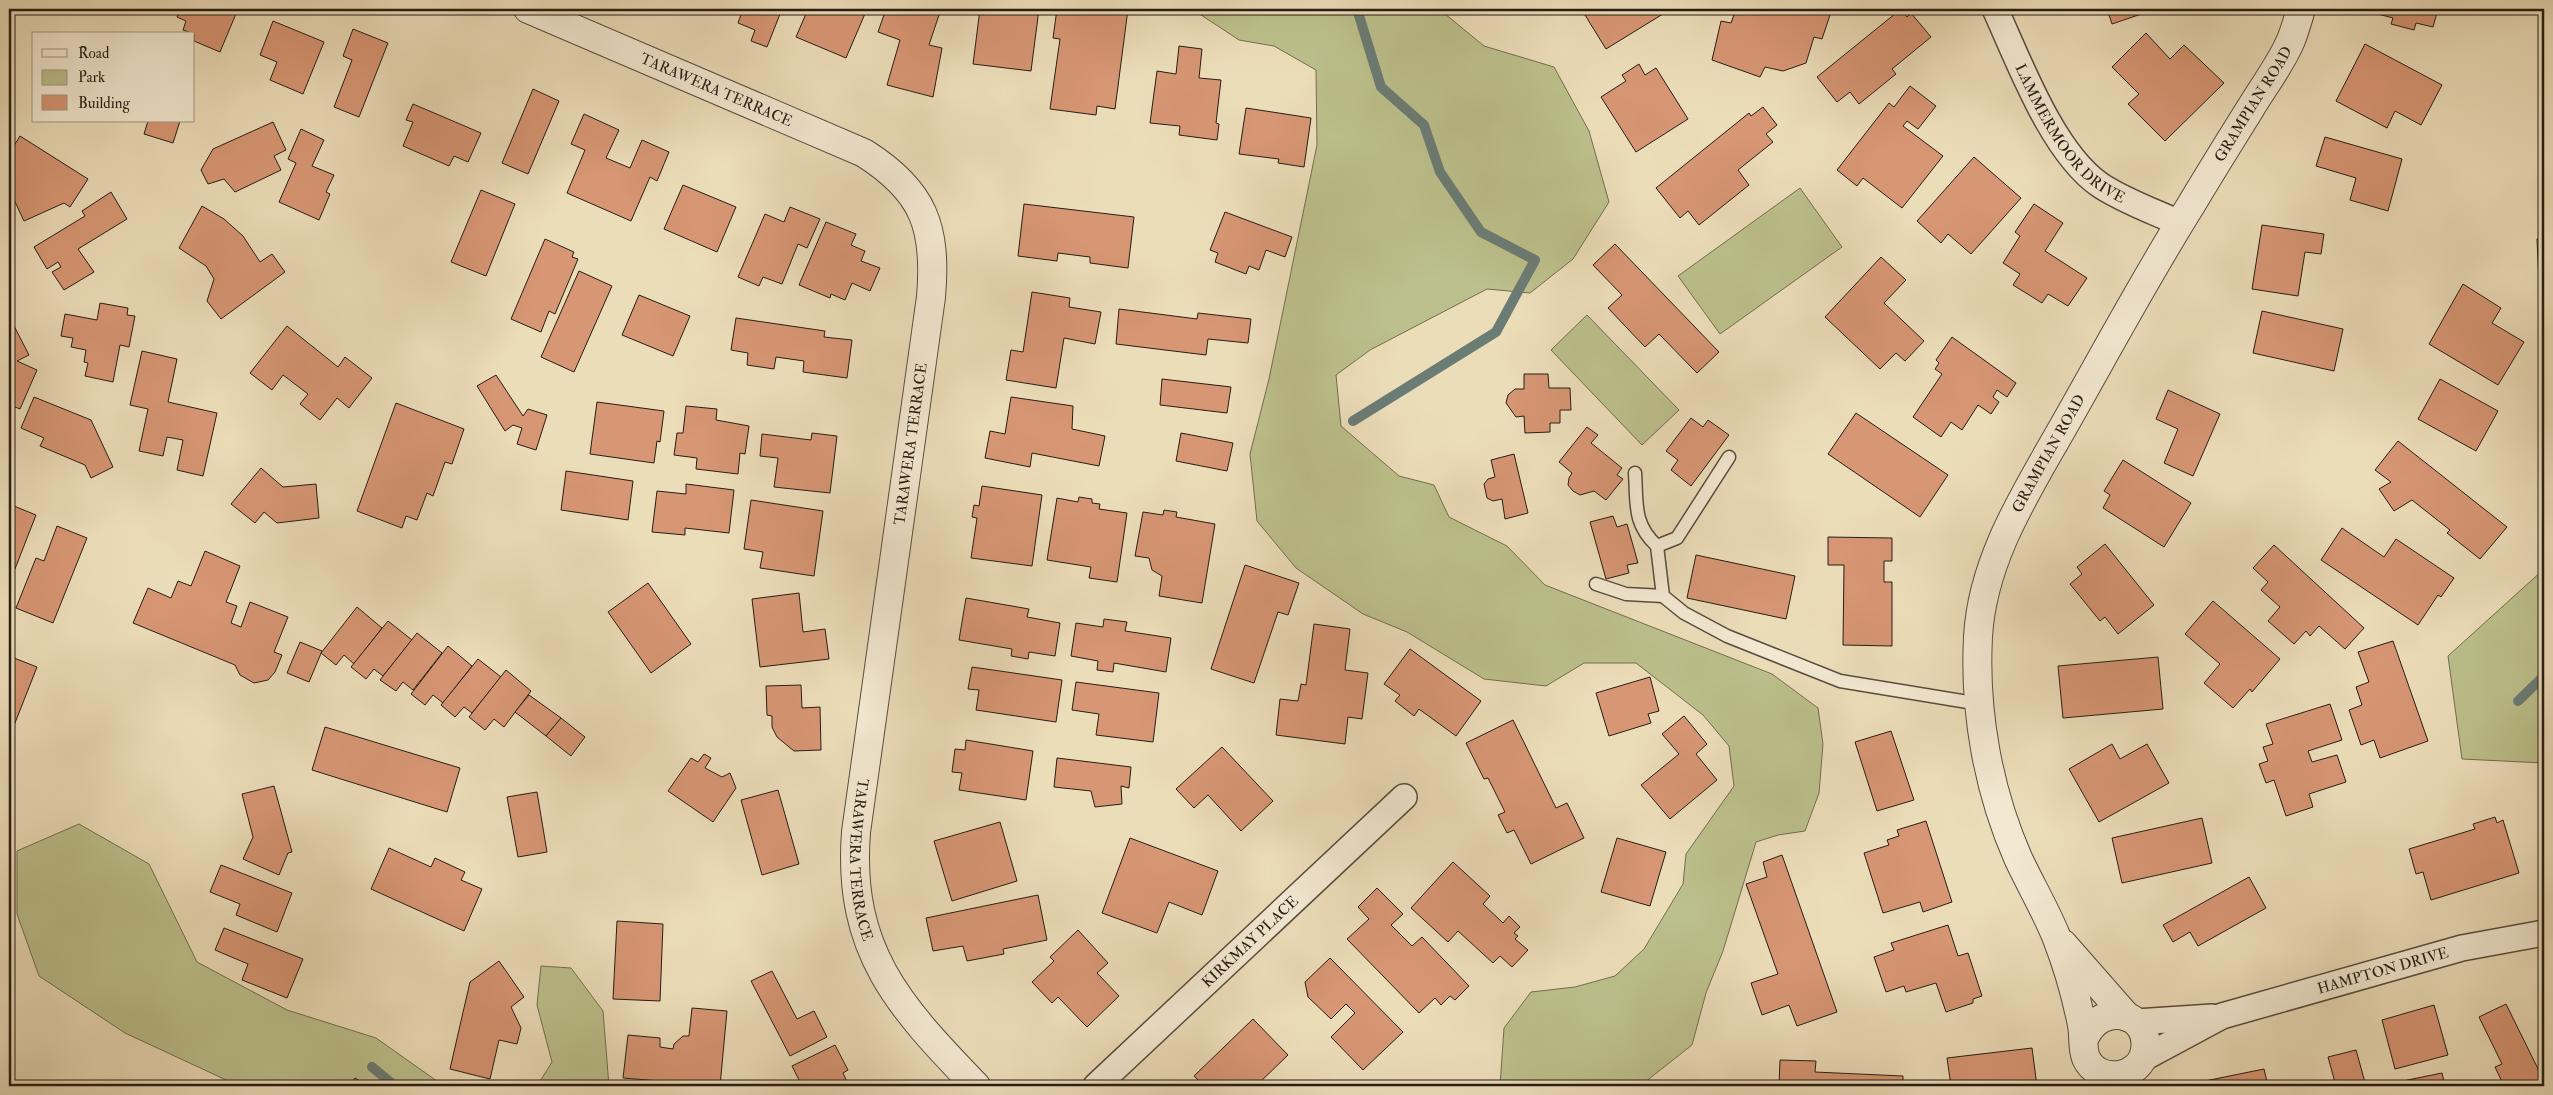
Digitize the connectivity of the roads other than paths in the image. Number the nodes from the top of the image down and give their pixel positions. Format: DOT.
graph roads {
  1 [pos="528,9"];
  2 [pos="1995,9"];
  3 [pos="2301,9"];
  4 [pos="2179,223"];
  5 [pos="1729,457"];
  6 [pos="1635,473"];
  7 [pos="1657,546"];
  8 [pos="1596,584"];
  9 [pos="1663,596"];
  10 [pos="1980,704"];
  11 [pos="1404,797"];
  12 [pos="2544,934"];
  13 [pos="2056,936"];
  14 [pos="2222,1016"];
  15 [pos="2131,1020"];
  16 [pos="2084,1036"];
  17 [pos="2139,1071"];
  18 [pos="2096,1076"];
  19 [pos="976,1086"];
  20 [pos="1096,1086"];
  1 -- 19 [label="street, TARAWERA TERRACE"];
  2 -- 4 [label="street, LAMMERMOOR DRIVE"];
  3 -- 4 [label="street, GRAMPIAN ROAD"];
  4 -- 10 [label="street, GRAMPIAN ROAD"];
  5 -- 7 [label="lane"];
  6 -- 7 [label="lane"];
  7 -- 9 [label="lane"];
  8 -- 9 [label="lane"];
  9 -- 10 [label="lane"];
  10 -- 13 [label="street, GRAMPIAN ROAD"];
  11 -- 20 [label="street, KIRKMAY PLACE"];
  12 -- 14 [label="street, HAMPTON DRIVE"];
  13 -- 15 [label="street, GRAMPIAN ROAD"];
  13 -- 16 [label="street, GRAMPIAN ROAD"];
  14 -- 15 [label="street, HAMPTON DRIVE"];
  14 -- 17 [label="street, HAMPTON DRIVE"];
  15 -- 16 [label="street"];
  15 -- 17 [label="street"];
  16 -- 18 [label="street"];
  17 -- 18 [label="street"];
}
